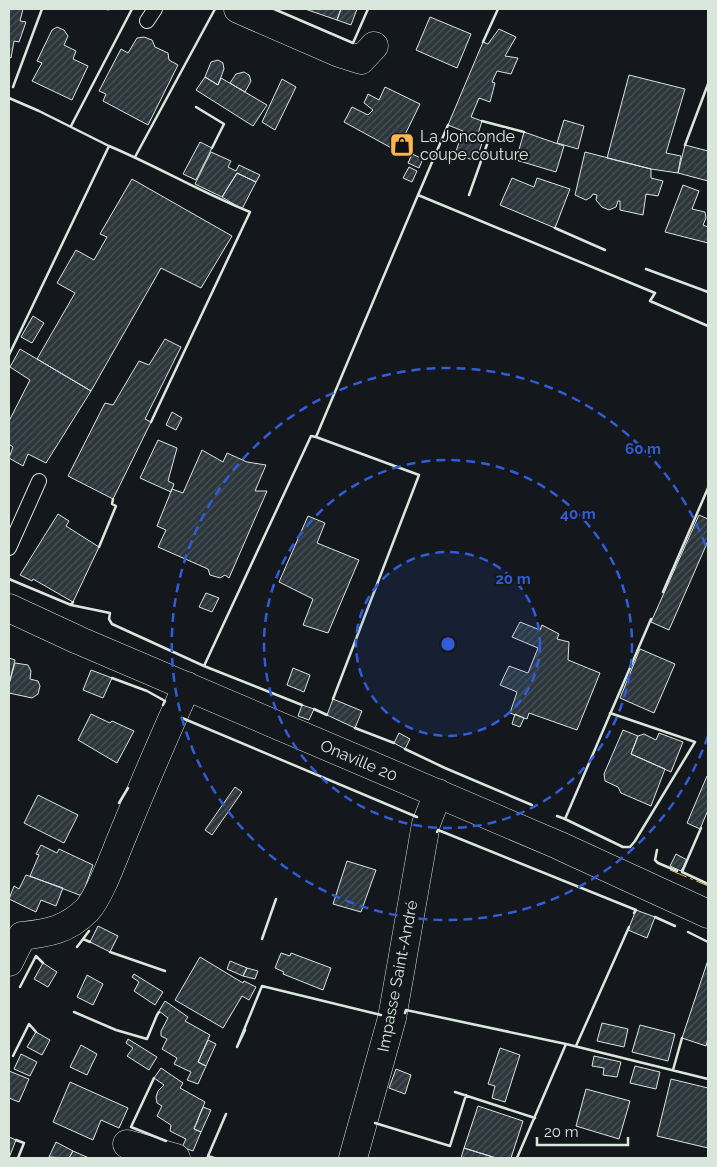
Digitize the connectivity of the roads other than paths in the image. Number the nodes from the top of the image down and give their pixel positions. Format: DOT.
graph roads {
  1 [pos="238,9"];
  2 [pos="374,46"];
  3 [pos="39,481"];
  4 [pos="9,548"];
  5 [pos="9,608"];
  6 [pos="187,686"];
  7 [pos="438,793"];
  8 [pos="708,914"];
  9 [pos="9,962"];
  10 [pos="126,1144"];
  11 [pos="176,1158"];
  12 [pos="353,1158"];
  1 -- 2 [label="street"];
  3 -- 4 [label="lane"];
  5 -- 6 [label="street, Onaville 20"];
  6 -- 7 [label="street, Onaville 20"];
  6 -- 9 [label="street"];
  7 -- 8 [label="street, Onaville 20"];
  7 -- 12 [label="street, Impasse Saint-André"];
  10 -- 11 [label="street"];
}
